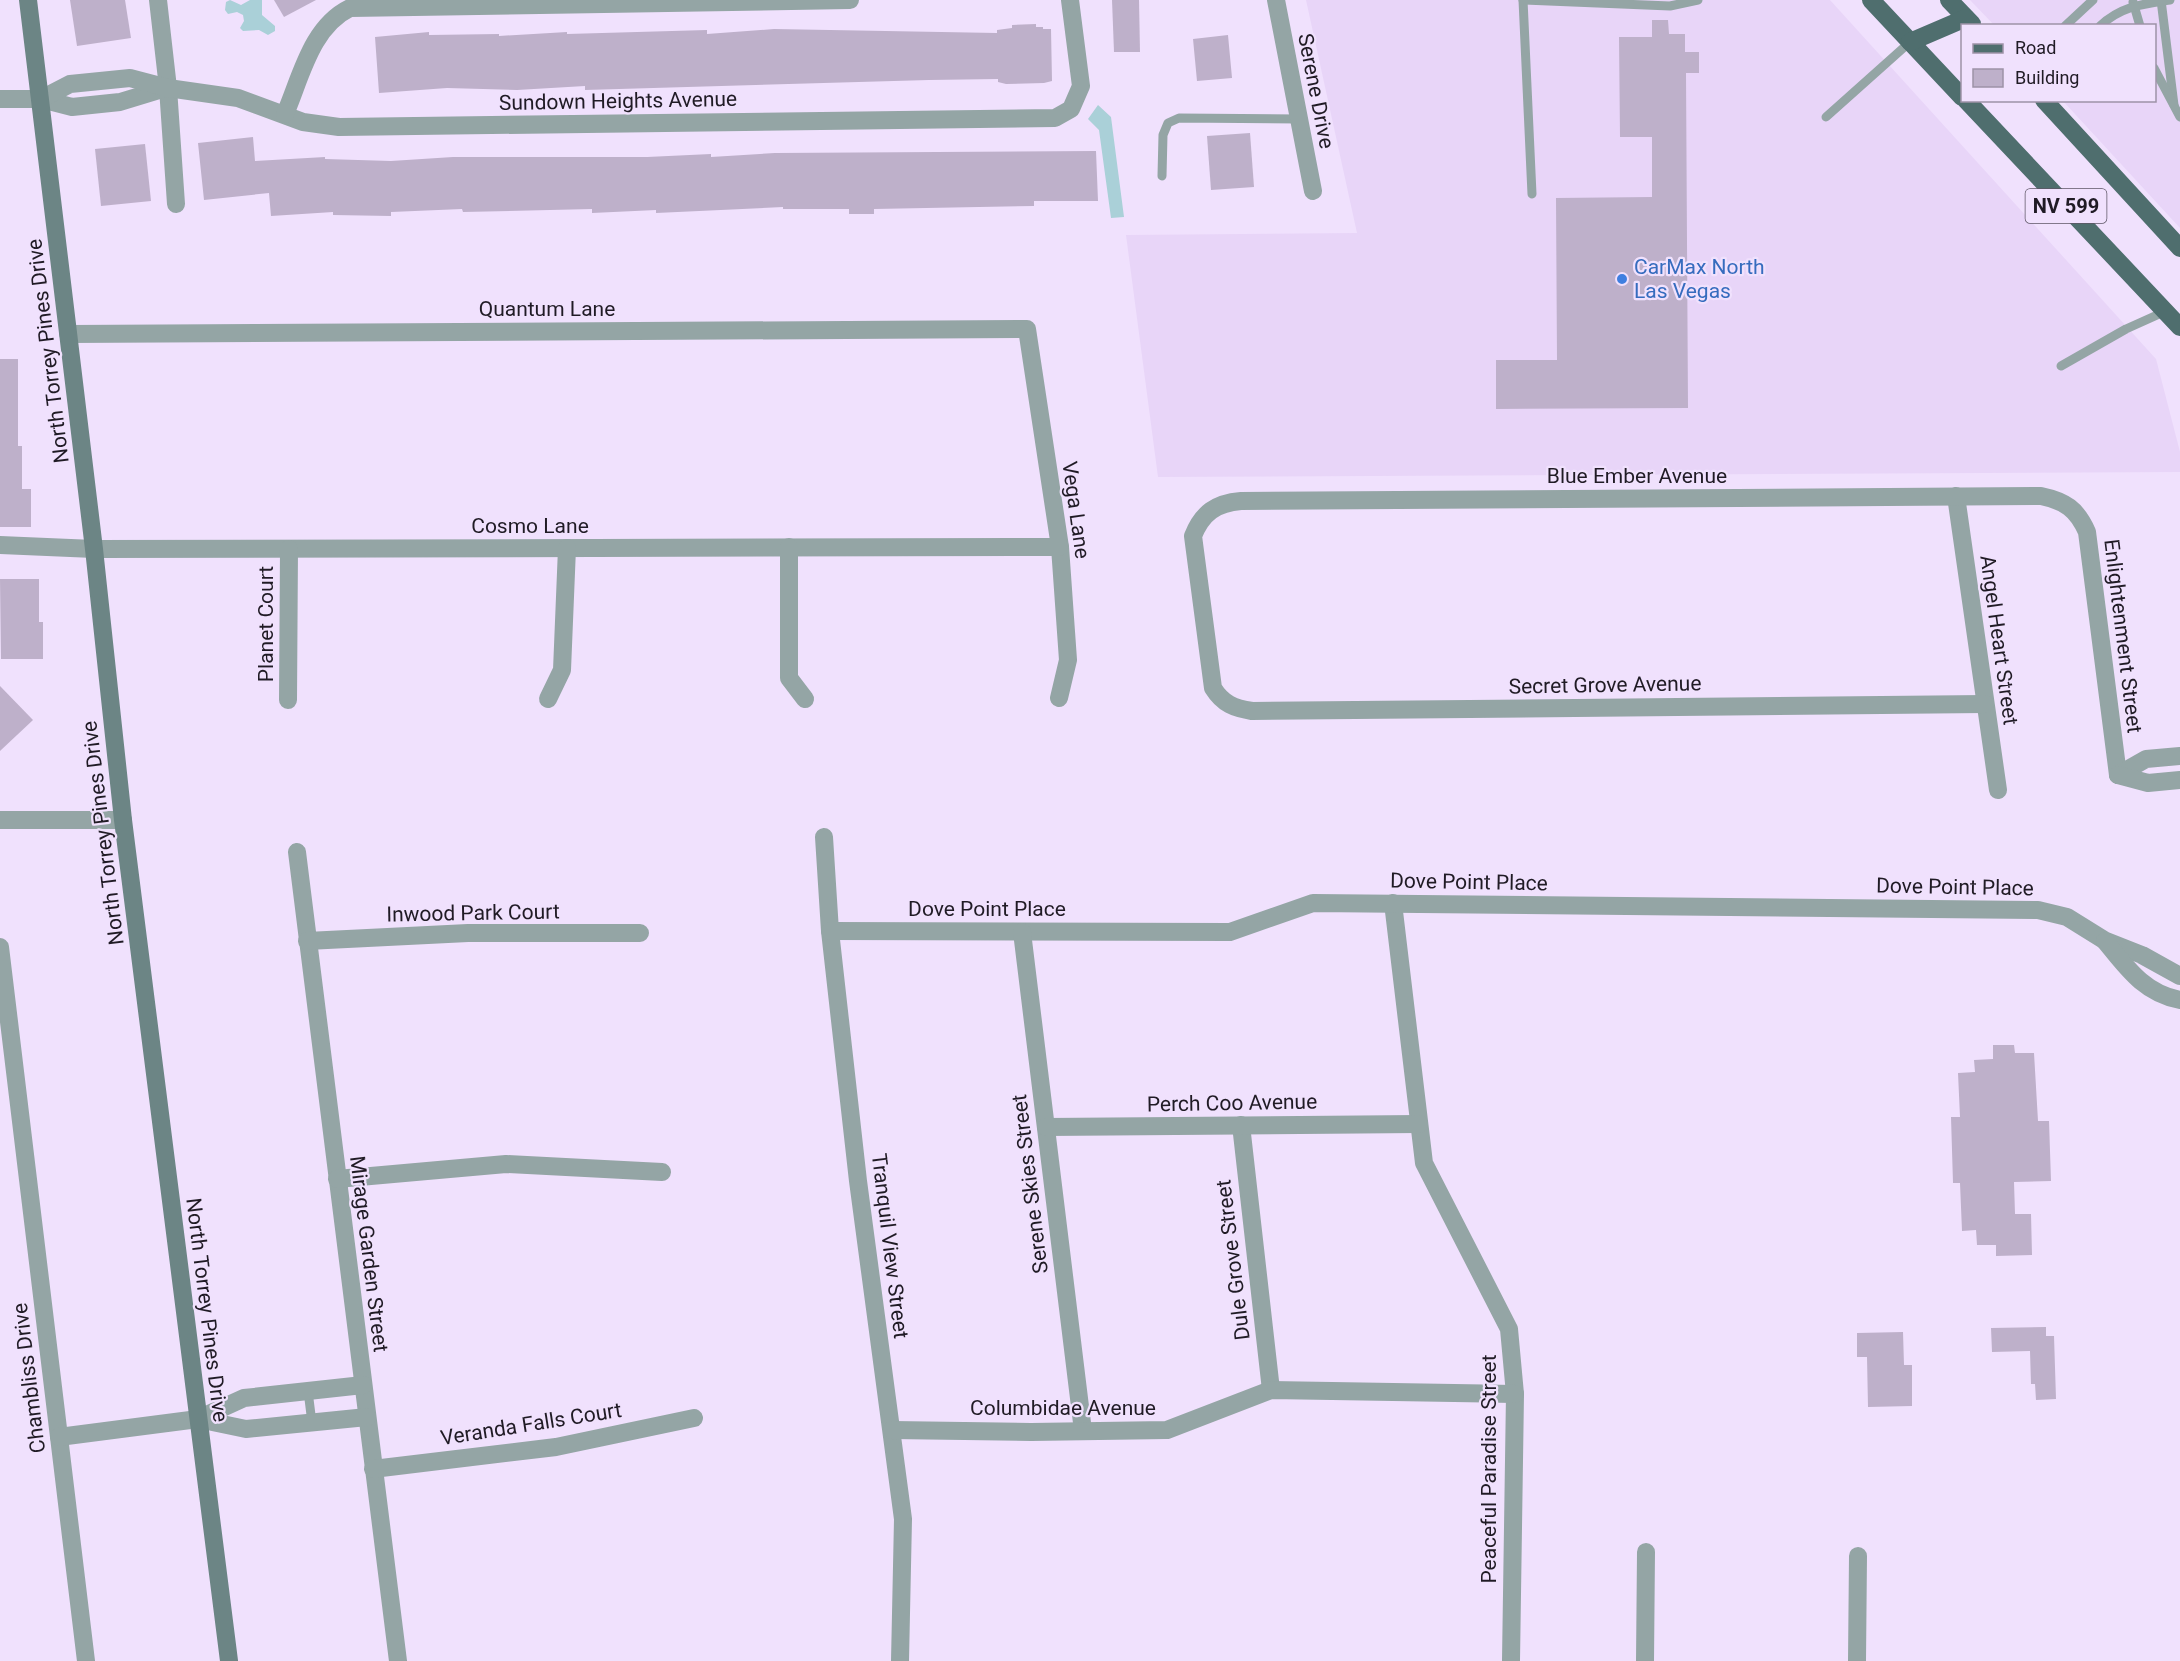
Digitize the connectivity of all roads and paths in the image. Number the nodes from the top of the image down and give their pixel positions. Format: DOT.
graph roads {
  1 [pos="28,0"];
  2 [pos="158,0"];
  3 [pos="850,0"];
  4 [pos="1070,0"];
  5 [pos="1276,0"];
  6 [pos="1523,0"];
  7 [pos="1698,0"];
  8 [pos="1871,0"];
  9 [pos="1949,0"];
  10 [pos="2093,0"];
  11 [pos="2164,0"];
  12 [pos="2133,3"];
  13 [pos="1970,22"];
  14 [pos="2067,24"];
  15 [pos="2102,24"];
  16 [pos="2139,24"];
  17 [pos="1961,25"];
  18 [pos="1910,42"];
  19 [pos="2156,72"];
  20 [pos="168,87"];
  21 [pos="1961,96"];
  22 [pos="0,99"];
  23 [pos="41,99"];
  24 [pos="1968,102"];
  25 [pos="2046,102"];
  26 [pos="2174,105"];
  27 [pos="285,114"];
  28 [pos="1826,117"];
  29 [pos="2180,117"];
  30 [pos="1299,119"];
  31 [pos="1162,176"];
  32 [pos="1313,190"];
  33 [pos="1532,194"];
  34 [pos="176,204"];
  35 [pos="2180,248"];
  36 [pos="2166,311"];
  37 [pos="2180,327"];
  38 [pos="1027,329"];
  39 [pos="68,334"];
  40 [pos="2061,366"];
  41 [pos="1956,496"];
  42 [pos="2071,506"];
  43 [pos="0,545"];
  44 [pos="1060,547"];
  45 [pos="567,548"];
  46 [pos="789,548"];
  47 [pos="94,549"];
  48 [pos="289,549"];
  49 [pos="1059,698"];
  50 [pos="548,699"];
  51 [pos="805,699"];
  52 [pos="288,700"];
  53 [pos="1226,704"];
  54 [pos="1985,704"];
  55 [pos="2176,768"];
  56 [pos="1998,790"];
  57 [pos="0,820"];
  58 [pos="123,820"];
  59 [pos="824,837"];
  60 [pos="297,852"];
  61 [pos="1393,903"];
  62 [pos="830,931"];
  63 [pos="1022,932"];
  64 [pos="640,933"];
  65 [pos="2104,940"];
  66 [pos="307,941"];
  67 [pos="0,947"];
  68 [pos="2180,976"];
  69 [pos="2180,1000"];
  70 [pos="6,1043"];
  71 [pos="1419,1124"];
  72 [pos="1240,1125"];
  73 [pos="1046,1127"];
  74 [pos="662,1172"];
  75 [pos="337,1179"];
  76 [pos="363,1385"];
  77 [pos="1271,1390"];
  78 [pos="308,1391"];
  79 [pos="1515,1394"];
  80 [pos="367,1417"];
  81 [pos="694,1418"];
  82 [pos="198,1419"];
  83 [pos="312,1423"];
  84 [pos="892,1430"];
  85 [pos="1083,1431"];
  86 [pos="59,1437"];
  87 [pos="374,1469"];
  88 [pos="1647,1552"];
  89 [pos="1858,1556"];
  90 [pos="86,1661"];
  91 [pos="229,1661"];
  92 [pos="398,1661"];
  93 [pos="900,1661"];
  94 [pos="1511,1661"];
  95 [pos="1646,1661"];
  96 [pos="1857,1661"];
  1 -- 23 [label="street, North Torrey Pines Drive"];
  2 -- 20 [label="street"];
  3 -- 27 [label="street"];
  4 -- 27 [label="street, Sundown Heights Avenue"];
  5 -- 30 [label="street, Serene Drive"];
  6 -- 7 [label="lane"];
  6 -- 33 [label="lane"];
  8 -- 18 [label="main road"];
  9 -- 13 [label="main road"];
  10 -- 14 [label="lane"];
  11 -- 12 [label="lane"];
  11 -- 26 [label="lane"];
  12 -- 15 [label="lane"];
  12 -- 16 [label="lane"];
  17 -- 18 [label="main road"];
  18 -- 21 [label="main road"];
  18 -- 28 [label="lane"];
  19 -- 26 [label="lane"];
  20 -- 23 [label="street, Sundown Heights Avenue"];
  20 -- 27 [label="street, Sundown Heights Avenue"];
  20 -- 34 [label="street"];
  22 -- 23 [label="street"];
  23 -- 39 [label="street, North Torrey Pines Drive"];
  24 -- 36 [label="main road, NV 599"];
  25 -- 35 [label="main road, NV 599"];
  26 -- 29 [label="lane"];
  30 -- 31 [label="lane"];
  30 -- 32 [label="street, Serene Drive"];
  36 -- 37 [label="main road, NV 599"];
  36 -- 40 [label="lane"];
  38 -- 39 [label="street, Quantum Lane"];
  38 -- 44 [label="street, Vega Lane"];
  39 -- 47 [label="street, North Torrey Pines Drive"];
  41 -- 42 [label="street, Blue Ember Avenue"];
  41 -- 53 [label="street, Blue Ember Avenue"];
  41 -- 54 [label="street, Angel Heart Street"];
  42 -- 55 [label="street, Enlightenment Street"];
  43 -- 47 [label="street, Cosmo Lane"];
  44 -- 46 [label="street, Cosmo Lane"];
  44 -- 49 [label="street, Vega Lane"];
  45 -- 46 [label="street, Cosmo Lane"];
  45 -- 48 [label="street, Cosmo Lane"];
  45 -- 50 [label="street"];
  46 -- 51 [label="street"];
  47 -- 48 [label="street, Cosmo Lane"];
  47 -- 58 [label="street, North Torrey Pines Drive"];
  48 -- 52 [label="street, Planet Court"];
  53 -- 54 [label="street, Secret Grove Avenue"];
  54 -- 56 [label="street, Angel Heart Street"];
  57 -- 58 [label="street"];
  58 -- 82 [label="street, North Torrey Pines Drive"];
  59 -- 62 [label="street, Tranquil View Street"];
  60 -- 66 [label="street, Mirage Garden Street"];
  61 -- 63 [label="street, Dove Point Place"];
  61 -- 65 [label="street, Dove Point Place"];
  61 -- 71 [label="street, Peaceful Paradise Street"];
  62 -- 63 [label="street, Dove Point Place"];
  62 -- 84 [label="street, Tranquil View Street"];
  63 -- 73 [label="street, Serene Skies Street"];
  64 -- 66 [label="street, Inwood Park Court"];
  65 -- 68 [label="street, Dove Point Place"];
  65 -- 69 [label="street, Dove Point Place"];
  66 -- 75 [label="street, Mirage Garden Street"];
  67 -- 70 [label="street, Chambliss Drive"];
  70 -- 86 [label="street, Chambliss Drive"];
  71 -- 72 [label="street, Perch Coo Avenue"];
  71 -- 79 [label="street, Peaceful Paradise Street"];
  72 -- 73 [label="street, Perch Coo Avenue"];
  72 -- 77 [label="street, Dule Grove Street"];
  73 -- 85 [label="street, Serene Skies Street"];
  74 -- 75 [label="street"];
  75 -- 76 [label="street, Mirage Garden Street"];
  76 -- 78 [label="street"];
  76 -- 80 [label="street, Mirage Garden Street"];
  77 -- 79 [label="street, Columbidae Avenue"];
  77 -- 85 [label="street, Columbidae Avenue"];
  78 -- 82 [label="street"];
  78 -- 83 [label="lane"];
  79 -- 94 [label="street, Peaceful Paradise Street"];
  80 -- 83 [label="street"];
  80 -- 87 [label="street, Mirage Garden Street"];
  81 -- 87 [label="street, Veranda Falls Court"];
  82 -- 83 [label="street"];
  82 -- 86 [label="street"];
  82 -- 91 [label="street, North Torrey Pines Drive"];
  84 -- 85 [label="street, Columbidae Avenue"];
  84 -- 93 [label="street, Tranquil View Street"];
  86 -- 90 [label="street, Chambliss Drive"];
  87 -- 92 [label="street, Mirage Garden Street"];
  88 -- 95 [label="street"];
  89 -- 96 [label="street"];
}
